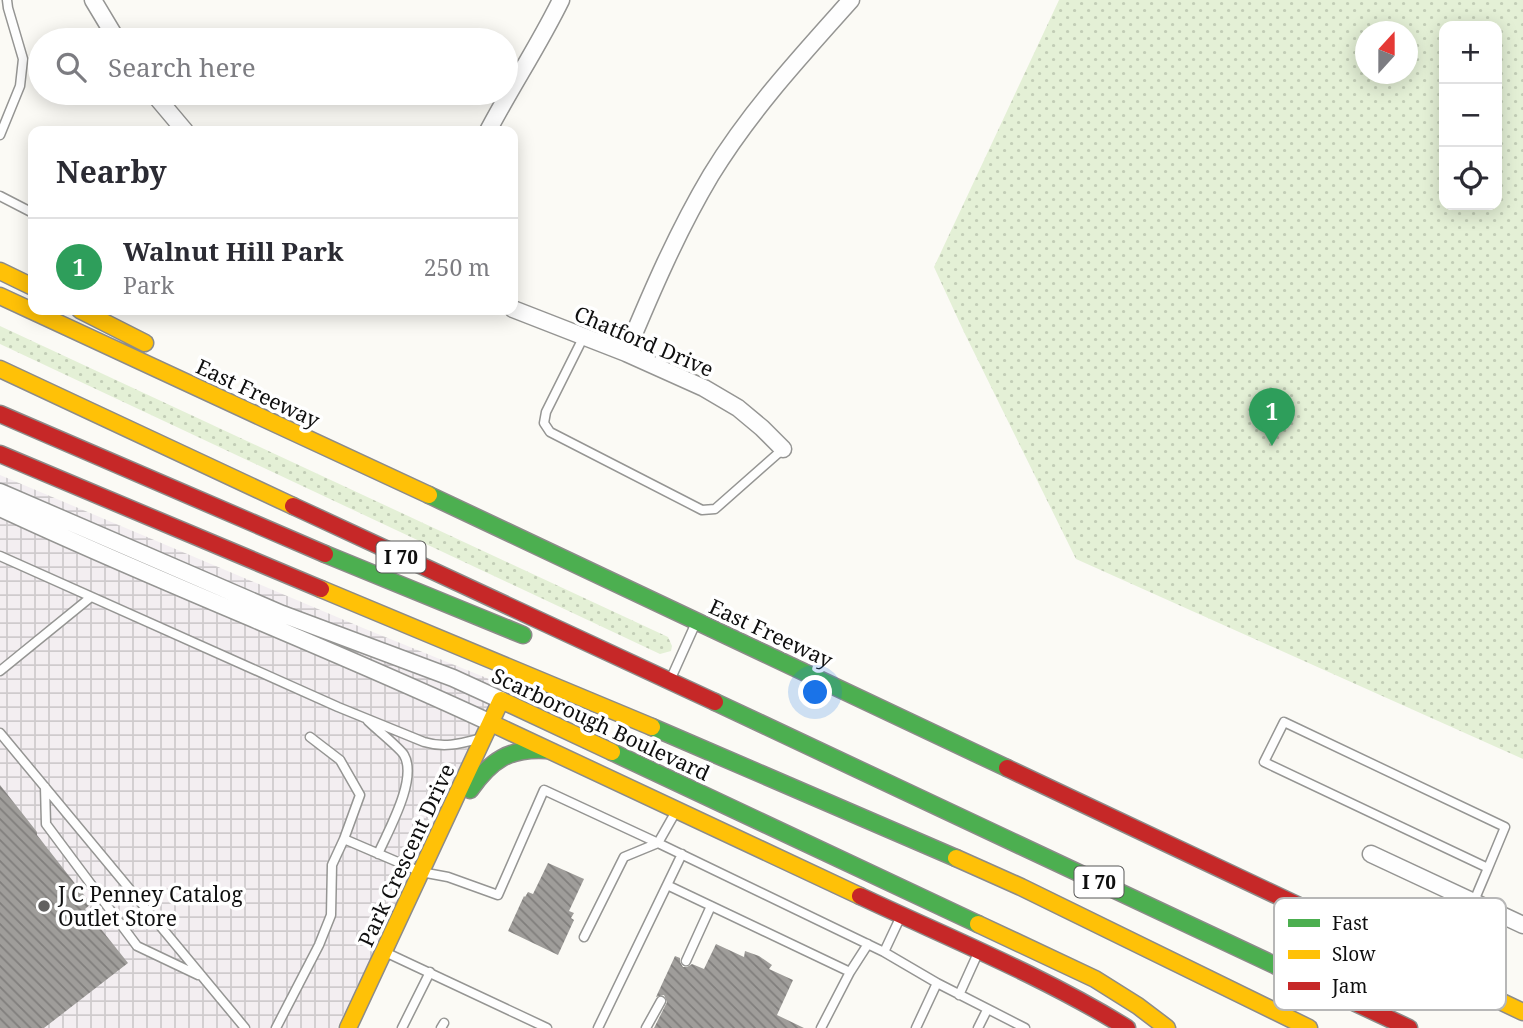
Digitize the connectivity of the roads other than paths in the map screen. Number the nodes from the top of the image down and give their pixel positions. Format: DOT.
graph roads {
  1 [pos="93,0"];
  2 [pos="561,0"];
  3 [pos="851,0"];
  4 [pos="5,6"];
  5 [pos="110,28"];
  6 [pos="518,76"];
  7 [pos="163,105"];
  8 [pos="501,105"];
  9 [pos="181,126"];
  10 [pos="491,126"];
  11 [pos="0,135"];
  12 [pos="0,196"];
  13 [pos="28,210"];
  14 [pos="0,271"];
  15 [pos="28,285"];
  16 [pos="0,296"];
  17 [pos="28,309"];
  18 [pos="518,311"];
  19 [pos="41,315"];
  20 [pos="90,315"];
  21 [pos="583,338"];
  22 [pos="155,348"];
  23 [pos="626,353"];
  24 [pos="0,369"];
  25 [pos="204,374"];
  26 [pos="0,414"];
  27 [pos="783,449"];
  28 [pos="0,453"];
  29 [pos="0,492"];
  30 [pos="0,508"];
  31 [pos="528,541"];
  32 [pos="0,556"];
  33 [pos="282,556"];
  34 [pos="91,597"];
  35 [pos="697,621"];
  36 [pos="538,641"];
  37 [pos="600,667"];
  38 [pos="0,671"];
  39 [pos="669,682"];
  40 [pos="562,690"];
  41 [pos="501,701"];
  42 [pos="363,716"];
  43 [pos="487,730"];
  44 [pos="0,733"];
  45 [pos="310,737"];
  46 [pos="551,751"];
  47 [pos="46,787"];
  48 [pos="688,788"];
  49 [pos="676,810"];
  50 [pos="345,839"];
  51 [pos="437,839"];
  52 [pos="658,844"];
  53 [pos="378,854"];
  54 [pos="1371,854"];
  55 [pos="682,855"];
  56 [pos="1488,868"];
  57 [pos="421,872"];
  58 [pos="667,886"];
  59 [pos="912,893"];
  60 [pos="1282,898"];
  61 [pos="1467,898"];
  62 [pos="1475,898"];
  63 [pos="711,906"];
  64 [pos="901,916"];
  65 [pos="1506,917"];
  66 [pos="1523,925"];
  67 [pos="584,937"];
  68 [pos="868,944"];
  69 [pos="384,952"];
  70 [pos="884,952"];
  71 [pos="979,952"];
  72 [pos="686,961"];
  73 [pos="1274,964"];
  74 [pos="430,972"];
  75 [pos="850,972"];
  76 [pos="203,977"];
  77 [pos="937,983"];
  78 [pos="960,995"];
  79 [pos="661,1001"];
  80 [pos="1506,1004"];
  81 [pos="987,1010"];
  82 [pos="1371,1010"];
  83 [pos="1523,1012"];
  84 [pos="1138,1020"];
  85 [pos="245,1028"];
  86 [pos="276,1028"];
  87 [pos="348,1028"];
  88 [pos="402,1028"];
  89 [pos="547,1028"];
  90 [pos="598,1028"];
  91 [pos="646,1028"];
  92 [pos="821,1028"];
  93 [pos="916,1028"];
  94 [pos="978,1028"];
  95 [pos="1025,1028"];
  96 [pos="1167,1028"];
  97 [pos="1309,1028"];
  98 [pos="1409,1028"];
  1 -- 5 [label="street"];
  2 -- 6 [label="street"];
  3 -- 23 [label="street"];
  4 -- 11 [label="lane"];
  7 -- 9 [label="street"];
  8 -- 10 [label="street"];
  12 -- 13 [label="lane"];
  14 -- 15 [label="main road"];
  16 -- 17 [label="main road, East Freeway"];
  18 -- 21 [label="street, Chatford Drive"];
  19 -- 31 [label="main road, East Freeway"];
  20 -- 22 [label="main road"];
  21 -- 23 [label="street, Chatford Drive"];
  21 -- 27 [label="lane"];
  23 -- 27 [label="street, Chatford Drive"];
  24 -- 39 [label="main road, I 70"];
  25 -- 31 [label="main road"];
  26 -- 36 [label="main road"];
  28 -- 40 [label="main road"];
  29 -- 41 [label="street, Scarborough Boulevard"];
  30 -- 43 [label="street, Scarborough Boulevard"];
  31 -- 35 [label="main road, East Freeway"];
  32 -- 34 [label="lane"];
  33 -- 40 [label="main road"];
  34 -- 38 [label="lane"];
  34 -- 42 [label="lane"];
  35 -- 39 [label="lane"];
  35 -- 60 [label="main road, East Freeway"];
  37 -- 39 [label="main road"];
  39 -- 73 [label="main road, I 70"];
  40 -- 97 [label="main road"];
  41 -- 43 [label="main road, Park Crescent Drive"];
  41 -- 48 [label="main road, Scarborough Boulevard"];
  42 -- 43 [label="lane"];
  42 -- 53 [label="lane"];
  43 -- 46 [label="main road, Scarborough Boulevard"];
  43 -- 51 [label="main road, Park Crescent Drive"];
  44 -- 47 [label="lane"];
  45 -- 50 [label="lane"];
  46 -- 49 [label="main road, Scarborough Boulevard"];
  46 -- 51 [label="main road"];
  47 -- 76 [label="lane"];
  47 -- 76 [label="lane"];
  48 -- 49 [label="lane"];
  48 -- 59 [label="main road, Scarborough Boulevard"];
  49 -- 52 [label="lane"];
  49 -- 64 [label="main road, Scarborough Boulevard"];
  50 -- 53 [label="lane"];
  50 -- 86 [label="lane"];
  51 -- 57 [label="main road, Park Crescent Drive"];
  52 -- 55 [label="lane"];
  52 -- 57 [label="lane"];
  52 -- 67 [label="lane"];
  53 -- 57 [label="lane"];
  54 -- 61 [label="street"];
  55 -- 58 [label="lane"];
  55 -- 68 [label="lane"];
  56 -- 56 [label="lane"];
  56 -- 62 [label="lane"];
  57 -- 69 [label="main road, Park Crescent Drive"];
  58 -- 63 [label="lane"];
  58 -- 90 [label="lane"];
  59 -- 64 [label="lane"];
  59 -- 84 [label="main road, Scarborough Boulevard"];
  63 -- 72 [label="lane"];
  63 -- 75 [label="lane"];
  64 -- 70 [label="lane"];
  64 -- 71 [label="main road, Scarborough Boulevard"];
  65 -- 66 [label="street"];
  68 -- 70 [label="lane"];
  68 -- 75 [label="lane"];
  69 -- 74 [label="lane"];
  69 -- 87 [label="main road, Park Crescent Drive"];
  70 -- 77 [label="lane"];
  71 -- 78 [label="lane"];
  71 -- 84 [label="main road, Scarborough Boulevard"];
  74 -- 88 [label="lane"];
  74 -- 89 [label="lane"];
  75 -- 92 [label="lane"];
  76 -- 85 [label="lane"];
  77 -- 78 [label="lane"];
  77 -- 93 [label="lane"];
  78 -- 81 [label="lane"];
  79 -- 91 [label="lane"];
  80 -- 83 [label="main road, East Freeway"];
  81 -- 94 [label="lane"];
  81 -- 95 [label="lane"];
  82 -- 98 [label="main road, I 70"];
  84 -- 96 [label="main road, Scarborough Boulevard"];
}
